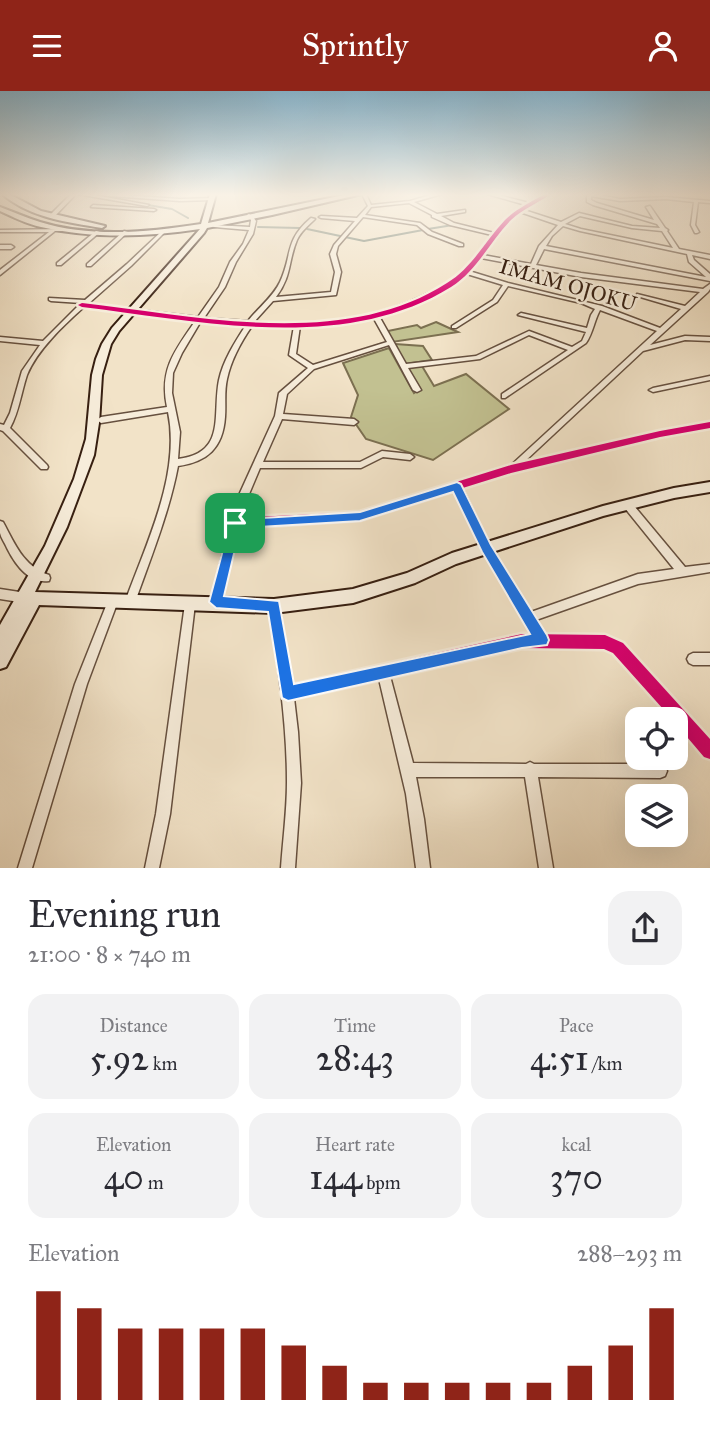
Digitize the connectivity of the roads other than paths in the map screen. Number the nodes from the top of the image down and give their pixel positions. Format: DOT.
graph roads {
  1 [pos="47,230"];
  2 [pos="54,230"];
  3 [pos="68,230"];
  4 [pos="118,230"];
  5 [pos="118,230"];
  6 [pos="119,230"];
  7 [pos="133,230"];
  8 [pos="143,230"];
  9 [pos="172,230"];
  10 [pos="199,230"];
  11 [pos="252,230"];
  12 [pos="298,230"];
  13 [pos="348,230"];
  14 [pos="426,230"];
  15 [pos="478,230"];
  16 [pos="501,230"];
  17 [pos="554,230"];
  18 [pos="584,230"];
  19 [pos="666,230"];
  20 [pos="123,231"];
  21 [pos="1,232"];
  22 [pos="98,232"];
  23 [pos="162,232"];
  24 [pos="497,235"];
  25 [pos="461,245"];
  26 [pos="0,247"];
  27 [pos="10,247"];
  28 [pos="541,247"];
  29 [pos="676,249"];
  30 [pos="689,251"];
  31 [pos="479,256"];
  32 [pos="710,257"];
  33 [pos="59,264"];
  34 [pos="89,265"];
  35 [pos="533,266"];
  36 [pos="467,272"];
  37 [pos="0,273"];
  38 [pos="710,278"];
  39 [pos="506,284"];
  40 [pos="708,288"];
  41 [pos="639,295"];
  42 [pos="51,299"];
  43 [pos="273,299"];
  44 [pos="83,304"];
  45 [pos="600,307"];
  46 [pos="685,308"];
  47 [pos="135,310"];
  48 [pos="375,315"];
  49 [pos="521,315"];
  50 [pos="199,317"];
  51 [pos="250,324"];
  52 [pos="297,326"];
  53 [pos="454,327"];
  54 [pos="660,330"];
  55 [pos="590,331"];
  56 [pos="0,339"];
  57 [pos="710,339"];
  58 [pos="45,343"];
  59 [pos="389,343"];
  60 [pos="572,349"];
  61 [pos="643,349"];
  62 [pos="104,355"];
  63 [pos="403,366"];
  64 [pos="312,368"];
  65 [pos="710,378"];
  66 [pos="417,390"];
  67 [pos="653,390"];
  68 [pos="505,396"];
  69 [pos="169,409"];
  70 [pos="279,416"];
  71 [pos="101,420"];
  72 [pos="354,422"];
  73 [pos="710,425"];
  74 [pos="3,428"];
  75 [pos="410,457"];
  76 [pos="173,463"];
  77 [pos="259,465"];
  78 [pos="44,467"];
  79 [pos="510,469"];
  80 [pos="457,487"];
  81 [pos="710,488"];
  82 [pos="626,504"];
  83 [pos="235,523"];
  84 [pos="0,525"];
  85 [pos="487,549"];
  86 [pos="710,568"];
  87 [pos="682,571"];
  88 [pos="40,577"];
  89 [pos="0,594"];
  90 [pos="31,598"];
  91 [pos="113,601"];
  92 [pos="130,602"];
  93 [pos="216,602"];
  94 [pos="190,604"];
  95 [pos="274,606"];
  96 [pos="530,617"];
  97 [pos="0,640"];
  98 [pos="542,640"];
  99 [pos="693,659"];
  100 [pos="710,659"];
  101 [pos="0,661"];
  102 [pos="384,674"];
  103 [pos="288,693"];
  104 [pos="710,751"];
  105 [pos="530,769"];
  106 [pos="408,770"];
  107 [pos="660,771"];
  108 [pos="25,868"];
  109 [pos="152,868"];
  110 [pos="288,868"];
  111 [pos="423,868"];
  112 [pos="546,868"];
  1 -- 21 [label="street"];
  2 -- 37 [label="street"];
  3 -- 22 [label="main road"];
  4 -- 20 [label="main road"];
  5 -- 20 [label="main road"];
  6 -- 20 [label="main road"];
  7 -- 20 [label="main road"];
  8 -- 20 [label="main road"];
  9 -- 23 [label="main road"];
  10 -- 47 [label="main road"];
  11 -- 50 [label="street"];
  12 -- 43 [label="street"];
  13 -- 43 [label="street"];
  14 -- 25 [label="street"];
  15 -- 24 [label="street"];
  16 -- 24 [label="street"];
  17 -- 28 [label="street"];
  18 -- 29 [label="street"];
  19 -- 29 [label="street"];
  20 -- 22 [label="main road"];
  20 -- 23 [label="main road"];
  20 -- 34 [label="street"];
  22 -- 33 [label="street"];
  23 -- 44 [label="street"];
  24 -- 31 [label="street"];
  26 -- 27 [label="street"];
  28 -- 35 [label="street"];
  28 -- 38 [label="street"];
  29 -- 30 [label="street"];
  30 -- 32 [label="street"];
  30 -- 38 [label="street"];
  31 -- 35 [label="street"];
  31 -- 36 [label="street"];
  35 -- 40 [label="street"];
  36 -- 39 [label="street, IMAM OJOKU"];
  36 -- 48 [label="street"];
  39 -- 45 [label="street, IMAM OJOKU"];
  39 -- 53 [label="street"];
  40 -- 46 [label="street"];
  41 -- 46 [label="street"];
  42 -- 44 [label="street"];
  43 -- 51 [label="street"];
  44 -- 47 [label="street"];
  44 -- 58 [label="street"];
  45 -- 54 [label="street, IMAM OJOKU"];
  45 -- 55 [label="street"];
  46 -- 54 [label="street"];
  47 -- 50 [label="street"];
  47 -- 62 [label="main road"];
  48 -- 52 [label="street"];
  48 -- 59 [label="street"];
  49 -- 55 [label="street"];
  50 -- 51 [label="street"];
  50 -- 69 [label="street"];
  51 -- 52 [label="street"];
  51 -- 76 [label="street"];
  52 -- 64 [label="street"];
  54 -- 61 [label="street"];
  55 -- 60 [label="street"];
  56 -- 58 [label="street"];
  57 -- 61 [label="street"];
  58 -- 74 [label="street"];
  59 -- 63 [label="street"];
  59 -- 64 [label="street"];
  60 -- 63 [label="street"];
  60 -- 68 [label="street"];
  61 -- 79 [label="street"];
  62 -- 71 [label="main road"];
  62 -- 88 [label="main road"];
  63 -- 66 [label="street"];
  64 -- 70 [label="street"];
  65 -- 67 [label="street"];
  69 -- 71 [label="street"];
  69 -- 76 [label="street"];
  70 -- 72 [label="street"];
  70 -- 77 [label="street"];
  71 -- 88 [label="main road"];
  73 -- 79 [label="street"];
  74 -- 78 [label="street"];
  75 -- 77 [label="street"];
  76 -- 92 [label="street"];
  77 -- 83 [label="street"];
  79 -- 80 [label="street"];
  80 -- 83 [label="street"];
  80 -- 85 [label="street"];
  81 -- 82 [label="main road"];
  82 -- 85 [label="main road"];
  82 -- 87 [label="street"];
  83 -- 93 [label="street"];
  84 -- 88 [label="street"];
  85 -- 95 [label="main road"];
  85 -- 96 [label="street"];
  86 -- 87 [label="street"];
  87 -- 96 [label="street"];
  88 -- 90 [label="main road"];
  89 -- 90 [label="street"];
  90 -- 91 [label="main road"];
  90 -- 97 [label="main road"];
  90 -- 101 [label="main road"];
  91 -- 92 [label="main road"];
  91 -- 108 [label="street"];
  92 -- 94 [label="main road"];
  93 -- 94 [label="main road"];
  93 -- 95 [label="main road"];
  94 -- 109 [label="street"];
  95 -- 103 [label="street"];
  96 -- 98 [label="street"];
  98 -- 102 [label="street"];
  98 -- 104 [label="street"];
  99 -- 100 [label="street"];
  102 -- 103 [label="street"];
  102 -- 106 [label="street"];
  103 -- 110 [label="street"];
  105 -- 106 [label="street"];
  105 -- 107 [label="street"];
  105 -- 112 [label="street"];
  106 -- 111 [label="street"];
}
